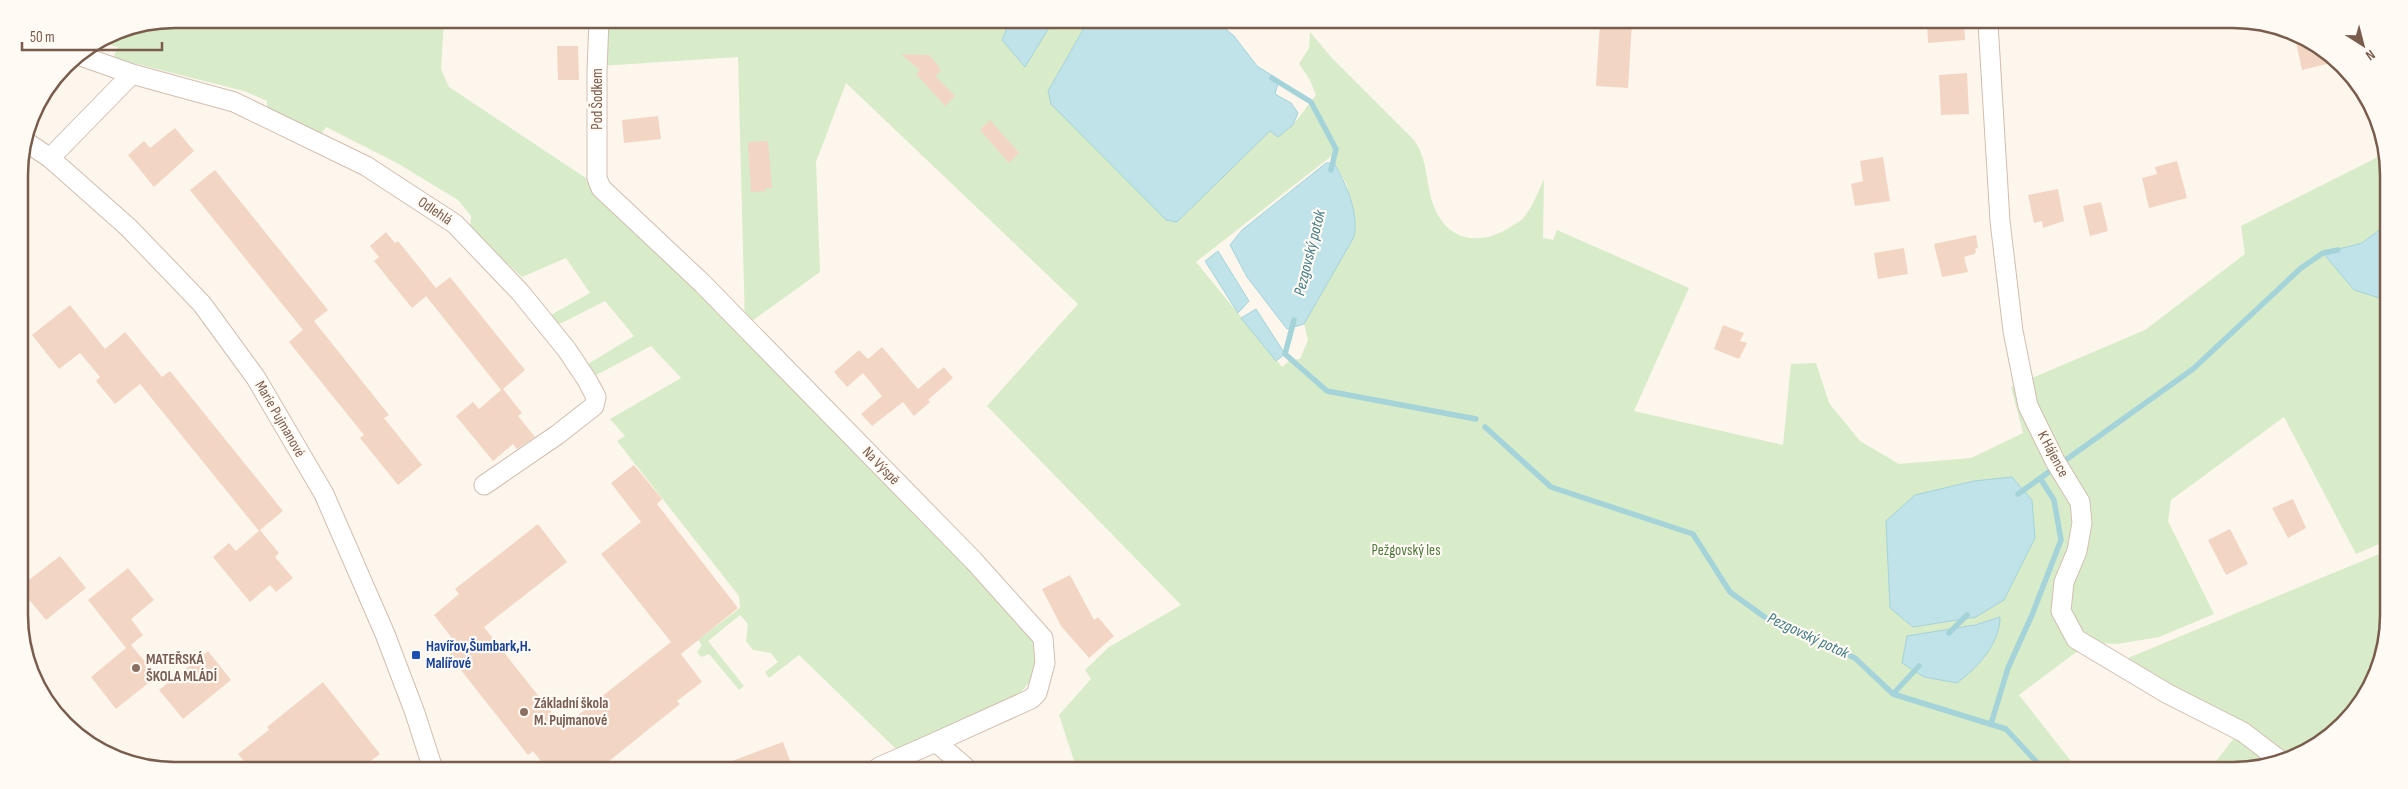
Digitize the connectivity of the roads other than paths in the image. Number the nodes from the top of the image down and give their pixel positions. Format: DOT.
graph roads {
  1 [pos="599,27"];
  2 [pos="1988,27"];
  3 [pos="86,58"];
  4 [pos="132,74"];
  5 [pos="31,145"];
  6 [pos="50,158"];
  7 [pos="597,178"];
  8 [pos="484,485"];
  9 [pos="936,742"];
  10 [pos="2274,755"];
  11 [pos="431,762"];
  12 [pos="891,762"];
  13 [pos="959,762"];
  1 -- 7 [label="street, Pod Šodkem"];
  2 -- 10 [label="street, K Hájence"];
  3 -- 4 [label="street, Odlehlá"];
  4 -- 6 [label="street"];
  4 -- 8 [label="street, Odlehlá"];
  5 -- 6 [label="street, Marie Pujmanové"];
  6 -- 11 [label="street, Marie Pujmanové"];
  7 -- 9 [label="street, Na Výspě"];
  9 -- 12 [label="street, Na Výspě"];
  9 -- 13 [label="street"];
}
